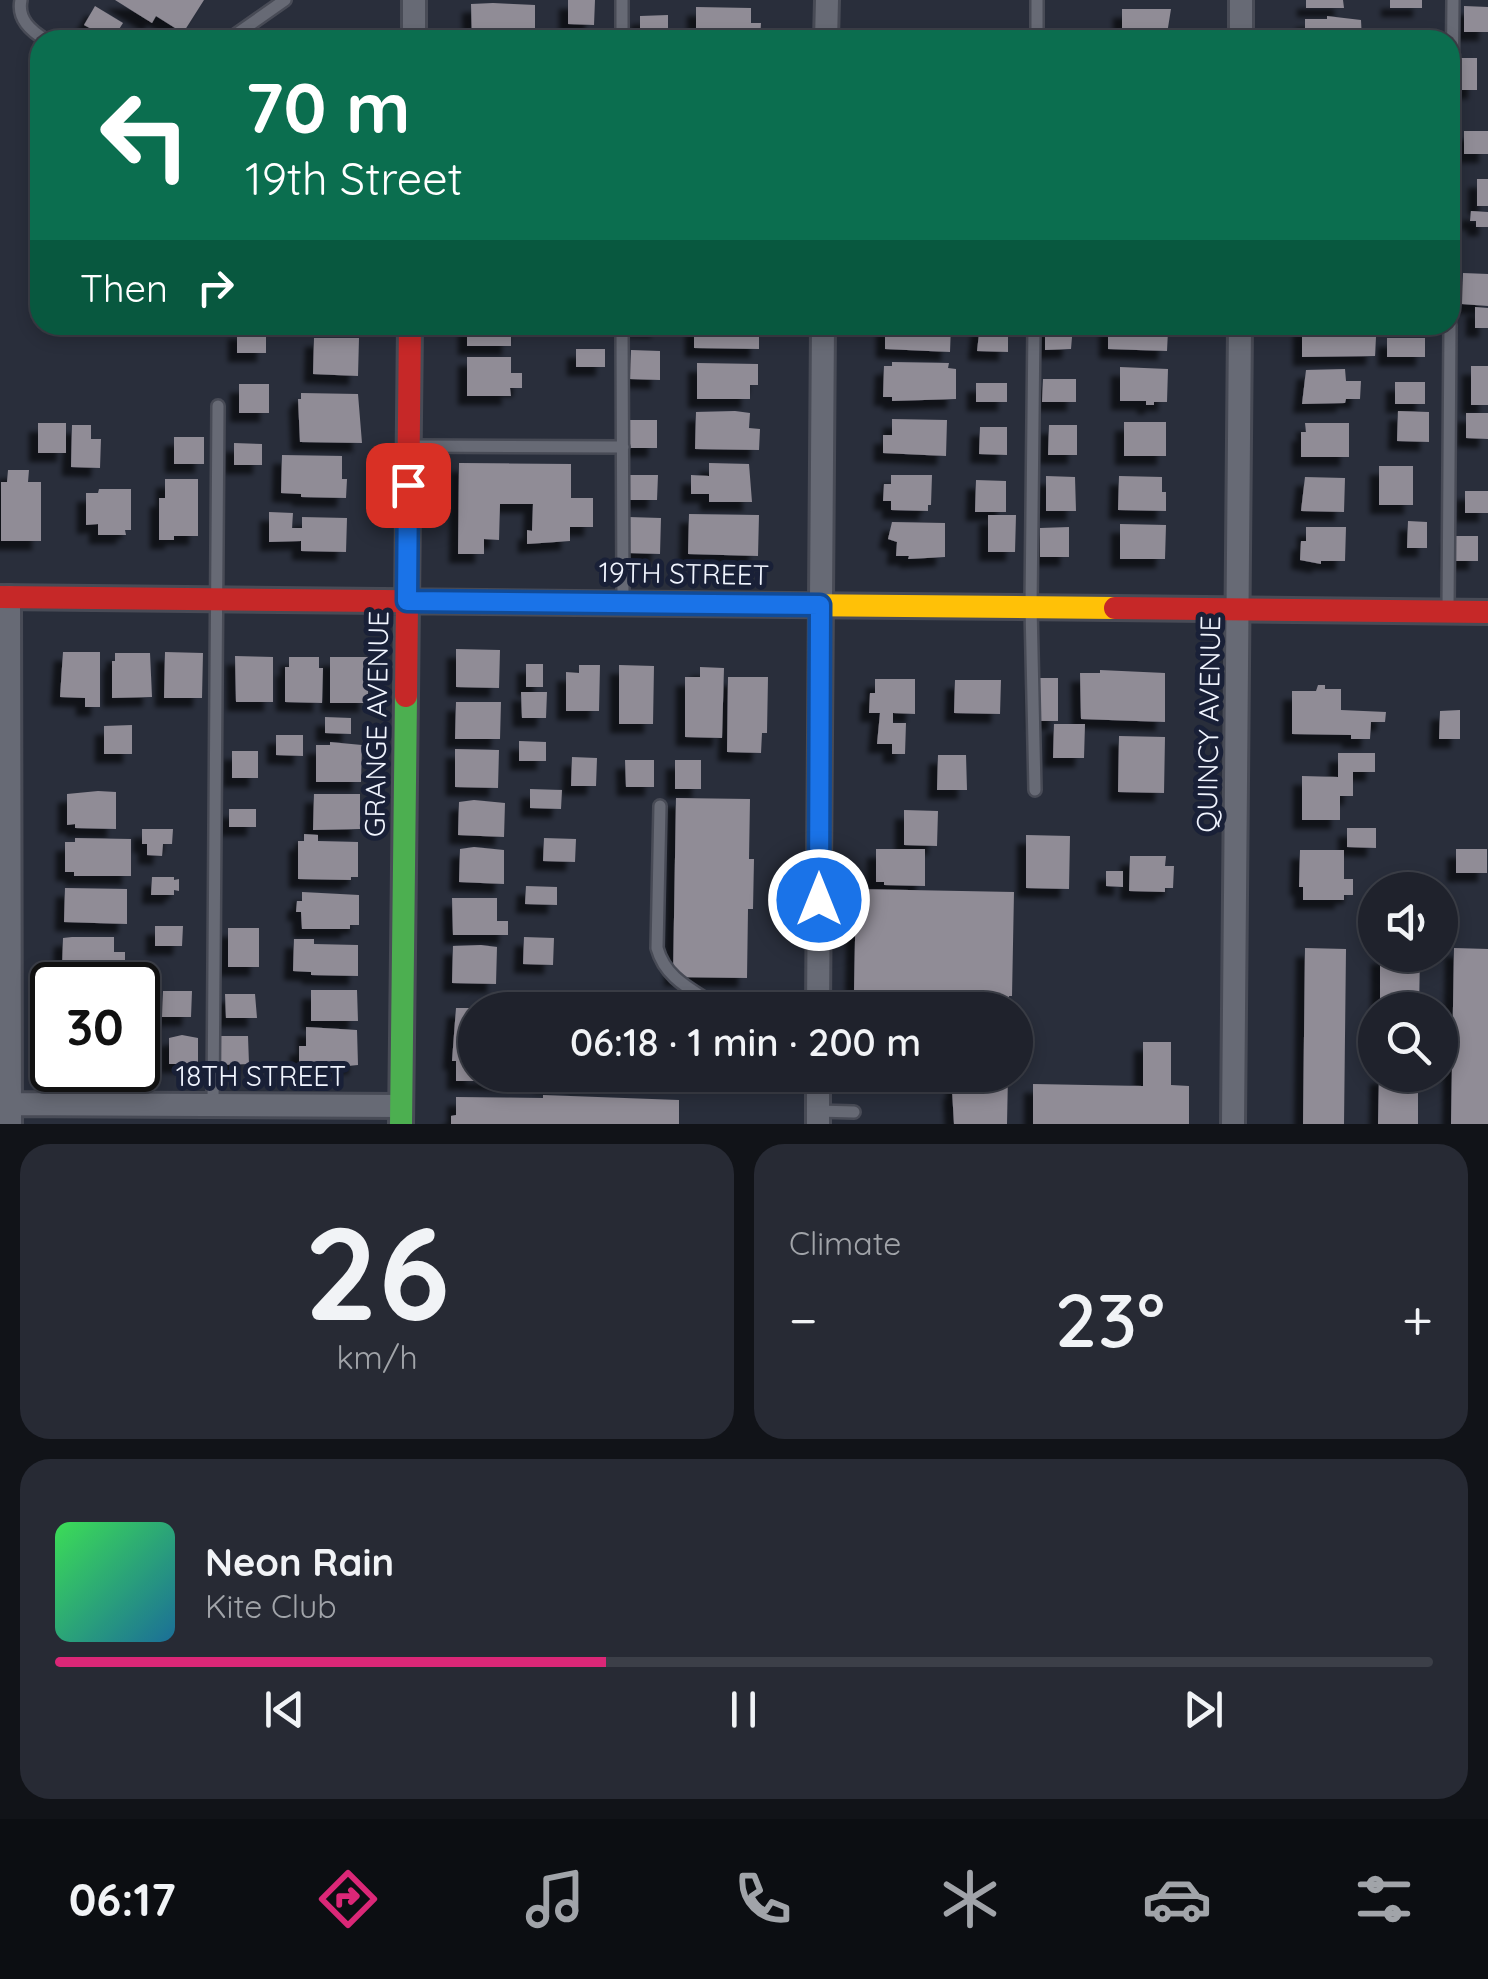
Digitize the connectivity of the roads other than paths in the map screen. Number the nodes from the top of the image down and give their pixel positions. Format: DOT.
graph roads {
  1 [pos="21,0"];
  2 [pos="285,0"];
  3 [pos="414,0"];
  4 [pos="622,0"];
  5 [pos="827,0"];
  6 [pos="1037,0"];
  7 [pos="1241,0"];
  8 [pos="1452,0"];
  9 [pos="32,30"];
  10 [pos="242,30"];
  11 [pos="414,30"];
  12 [pos="622,30"];
  13 [pos="826,30"];
  14 [pos="1037,30"];
  15 [pos="1241,30"];
  16 [pos="1452,30"];
  17 [pos="410,335"];
  18 [pos="622,335"];
  19 [pos="823,335"];
  20 [pos="1034,335"];
  21 [pos="1240,335"];
  22 [pos="1450,335"];
  23 [pos="218,406"];
  24 [pos="409,446"];
  25 [pos="623,446"];
  26 [pos="5,597"];
  27 [pos="214,599"];
  28 [pos="407,601"];
  29 [pos="624,603"];
  30 [pos="820,605"];
  31 [pos="1031,607"];
  32 [pos="1240,610"];
  33 [pos="1448,611"];
  34 [pos="1488,612"];
  35 [pos="1035,790"];
  36 [pos="660,806"];
  37 [pos="694,992"];
  38 [pos="818,992"];
  39 [pos="212,1104"];
  40 [pos="7,1110"];
  41 [pos="854,1112"];
  42 [pos="401,1115"];
  43 [pos="818,1117"];
  44 [pos="1233,1124"];
  1 -- 9 [label="lane"];
  2 -- 10 [label="lane"];
  3 -- 11 [label="street"];
  4 -- 12 [label="lane"];
  5 -- 13 [label="street"];
  6 -- 14 [label="lane"];
  7 -- 15 [label="street"];
  8 -- 16 [label="lane"];
  17 -- 24 [label="street, GRANGE AVENUE"];
  18 -- 25 [label="lane"];
  19 -- 30 [label="street"];
  20 -- 31 [label="lane"];
  21 -- 32 [label="street, QUINCY AVENUE"];
  22 -- 33 [label="lane"];
  23 -- 27 [label="lane"];
  24 -- 25 [label="lane"];
  24 -- 28 [label="street, GRANGE AVENUE"];
  25 -- 29 [label="lane"];
  26 -- 27 [label="street, 19TH STREET"];
  26 -- 40 [label="street"];
  27 -- 28 [label="street, 19TH STREET"];
  27 -- 39 [label="lane"];
  28 -- 29 [label="street, 19TH STREET"];
  28 -- 42 [label="street, GRANGE AVENUE"];
  29 -- 30 [label="street, 19TH STREET"];
  30 -- 31 [label="street, 19TH STREET"];
  30 -- 38 [label="street"];
  31 -- 32 [label="street, 19TH STREET"];
  31 -- 35 [label="lane"];
  32 -- 33 [label="street, 19TH STREET"];
  32 -- 44 [label="street, QUINCY AVENUE"];
  33 -- 34 [label="street, 19TH STREET"];
  36 -- 37 [label="lane"];
  39 -- 40 [label="street, 18TH STREET"];
  39 -- 42 [label="street, 18TH STREET"];
  41 -- 43 [label="lane"];
}
